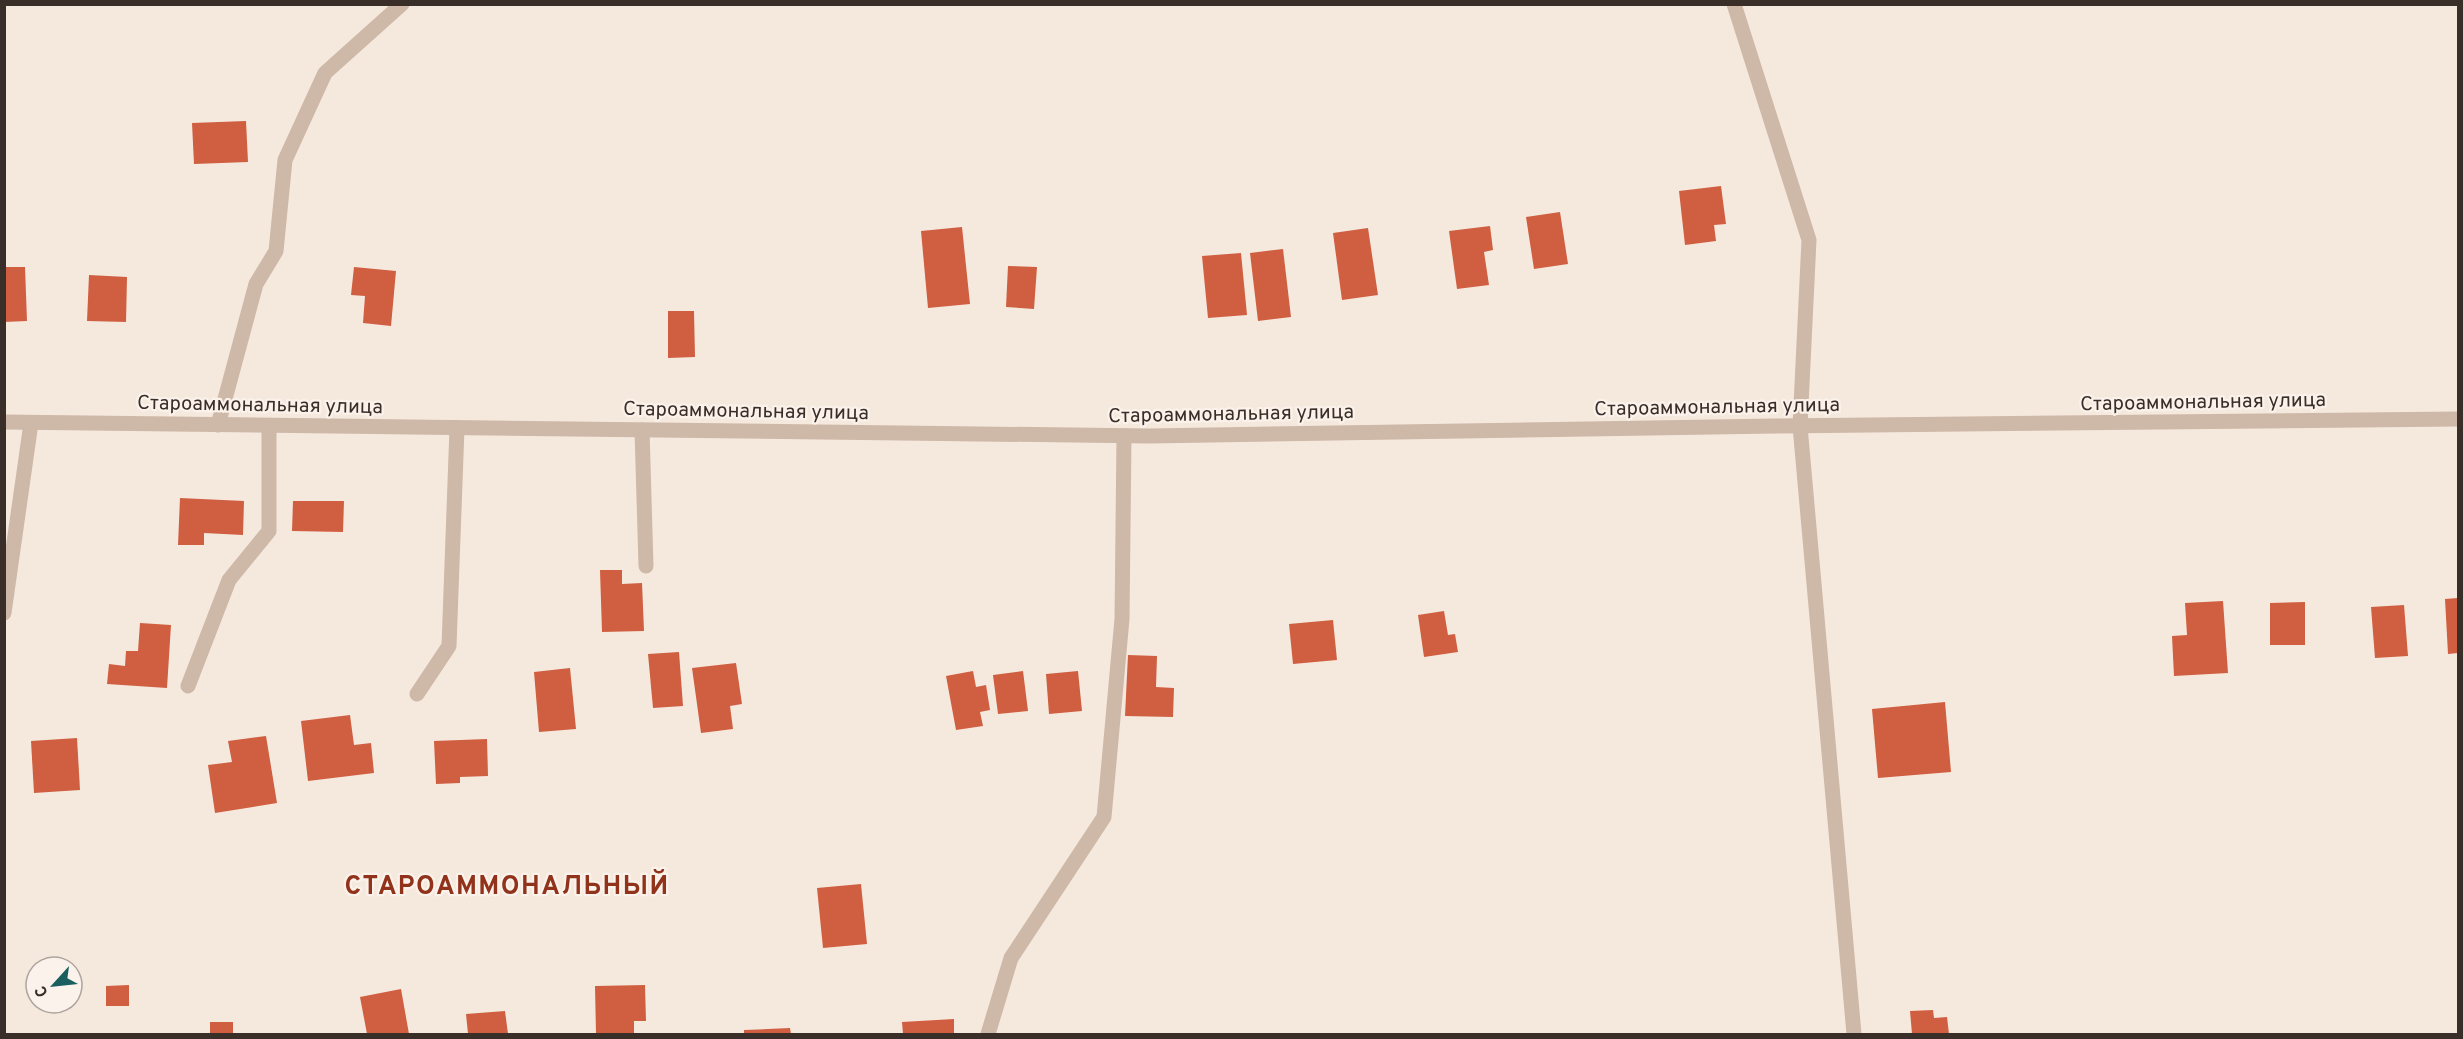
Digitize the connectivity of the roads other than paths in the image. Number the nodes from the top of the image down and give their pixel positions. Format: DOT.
graph roads {
  1 [pos="402,4"];
  2 [pos="1734,4"];
  3 [pos="2458,419"];
  4 [pos="4,422"];
  5 [pos="31,423"];
  6 [pos="218,425"];
  7 [pos="269,426"];
  8 [pos="1800,426"];
  9 [pos="457,428"];
  10 [pos="642,430"];
  11 [pos="1124,436"];
  12 [pos="646,566"];
  13 [pos="4,613"];
  14 [pos="188,686"];
  15 [pos="417,694"];
  16 [pos="988,1035"];
  17 [pos="1854,1035"];
  1 -- 6 [label="street"];
  2 -- 8 [label="street"];
  3 -- 8 [label="street, Староаммональная улица"];
  4 -- 5 [label="street, Староаммональная улица"];
  5 -- 6 [label="street, Староаммональная улица"];
  5 -- 13 [label="street"];
  6 -- 7 [label="street, Староаммональная улица"];
  7 -- 9 [label="street, Староаммональная улица"];
  7 -- 14 [label="street"];
  8 -- 11 [label="street, Староаммональная улица"];
  8 -- 17 [label="street"];
  9 -- 10 [label="street, Староаммональная улица"];
  9 -- 15 [label="street"];
  10 -- 11 [label="street, Староаммональная улица"];
  10 -- 12 [label="street"];
  11 -- 16 [label="street"];
}
